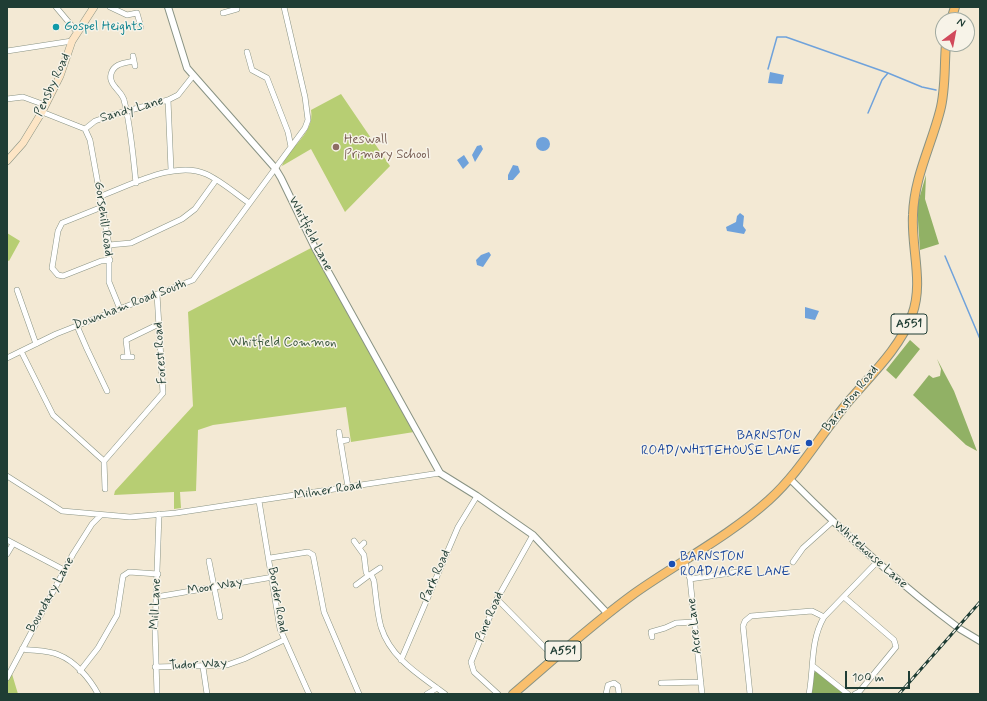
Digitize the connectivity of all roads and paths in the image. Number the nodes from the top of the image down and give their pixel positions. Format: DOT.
graph roads {
  1 [pos="56,7"];
  2 [pos="94,7"];
  3 [pos="110,7"];
  4 [pos="168,7"];
  5 [pos="284,7"];
  6 [pos="237,9"];
  7 [pos="225,10"];
  8 [pos="141,27"];
  9 [pos="77,32"];
  10 [pos="72,41"];
  11 [pos="7,50"];
  12 [pos="247,52"];
  13 [pos="946,52"];
  14 [pos="134,61"];
  15 [pos="193,76"];
  16 [pos="7,99"];
  17 [pos="168,100"];
  18 [pos="44,109"];
  19 [pos="127,112"];
  20 [pos="85,128"];
  21 [pos="291,147"];
  22 [pos="7,160"];
  23 [pos="275,168"];
  24 [pos="171,170"];
  25 [pos="216,180"];
  26 [pos="136,183"];
  27 [pos="101,196"];
  28 [pos="249,203"];
  29 [pos="102,207"];
  30 [pos="109,245"];
  31 [pos="110,260"];
  32 [pos="17,290"];
  33 [pos="157,294"];
  34 [pos="120,309"];
  35 [pos="159,324"];
  36 [pos="77,326"];
  37 [pos="36,344"];
  38 [pos="21,351"];
  39 [pos="128,357"];
  40 [pos="7,358"];
  41 [pos="108,391"];
  42 [pos="339,432"];
  43 [pos="341,440"];
  44 [pos="348,440"];
  45 [pos="104,462"];
  46 [pos="440,473"];
  47 [pos="7,476"];
  48 [pos="790,478"];
  49 [pos="348,487"];
  50 [pos="105,489"];
  51 [pos="477,496"];
  52 [pos="259,501"];
  53 [pos="159,514"];
  54 [pos="101,515"];
  55 [pos="833,521"];
  56 [pos="533,535"];
  57 [pos="7,540"];
  58 [pos="354,541"];
  59 [pos="364,543"];
  60 [pos="13,544"];
  61 [pos="359,548"];
  62 [pos="7,554"];
  63 [pos="270,558"];
  64 [pos="684,560"];
  65 [pos="209,561"];
  66 [pos="793,562"];
  67 [pos="877,562"];
  68 [pos="380,568"];
  69 [pos="64,570"];
  70 [pos="745,572"];
  71 [pos="158,574"];
  72 [pos="370,575"];
  73 [pos="273,577"];
  74 [pos="690,579"];
  75 [pos="356,585"];
  76 [pos="213,587"];
  77 [pos="156,597"];
  78 [pos="844,597"];
  79 [pos="497,599"];
  80 [pos="607,613"];
  81 [pos="220,617"];
  82 [pos="824,617"];
  83 [pos="694,622"];
  84 [pos="652,637"];
  85 [pos="284,640"];
  86 [pos="980,642"];
  87 [pos="22,649"];
  88 [pos="556,658"];
  89 [pos="401,660"];
  90 [pos="813,666"];
  91 [pos="155,667"];
  92 [pos="203,667"];
  93 [pos="80,671"];
  94 [pos="7,678"];
  95 [pos="701,682"];
  96 [pos="661,683"];
  97 [pos="437,688"];
  98 [pos="98,694"];
  99 [pos="157,694"];
  100 [pos="207,694"];
  101 [pos="309,694"];
  102 [pos="359,694"];
  103 [pos="427,694"];
  104 [pos="445,694"];
  105 [pos="498,694"];
  106 [pos="513,694"];
  107 [pos="606,694"];
  108 [pos="619,694"];
  109 [pos="702,694"];
  110 [pos="750,694"];
  111 [pos="809,694"];
  112 [pos="848,694"];
  113 [pos="854,694"];
  1 -- 9 [label="street"];
  2 -- 9 [label="main road, Pensby Road"];
  3 -- 8 [label="street"];
  4 -- 15 [label="street, Whitfield Lane"];
  5 -- 21 [label="street, Downham Road South"];
  6 -- 7 [label="street"];
  9 -- 10 [label="main road, Pensby Road"];
  10 -- 11 [label="street"];
  10 -- 18 [label="main road, Pensby Road"];
  12 -- 21 [label="street"];
  13 -- 48 [label="main road, Barnston Road / A551"];
  14 -- 19 [label="street"];
  15 -- 17 [label="street, Sandy Lane"];
  15 -- 23 [label="street, Whitfield Lane"];
  16 -- 18 [label="street, Sandy Lane"];
  17 -- 19 [label="street, Sandy Lane"];
  17 -- 24 [label="street"];
  18 -- 20 [label="street, Sandy Lane"];
  18 -- 22 [label="main road, Pensby Road"];
  19 -- 20 [label="street, Sandy Lane"];
  19 -- 26 [label="street"];
  20 -- 27 [label="street, Gorsehill Road"];
  21 -- 23 [label="street, Downham Road South"];
  23 -- 28 [label="street, Downham Road South"];
  23 -- 46 [label="street, Whitfield Lane"];
  24 -- 25 [label="street"];
  24 -- 26 [label="street"];
  25 -- 28 [label="street"];
  25 -- 30 [label="street"];
  26 -- 27 [label="street"];
  27 -- 29 [label="street, Gorsehill Road"];
  28 -- 33 [label="street, Downham Road South"];
  29 -- 30 [label="street, Gorsehill Road"];
  29 -- 31 [label="street"];
  30 -- 31 [label="street, Gorsehill Road"];
  31 -- 34 [label="street, Gorsehill Road"];
  32 -- 37 [label="street"];
  33 -- 34 [label="street, Downham Road South"];
  33 -- 35 [label="street, Forest Road"];
  34 -- 36 [label="street, Downham Road South"];
  35 -- 39 [label="street"];
  35 -- 45 [label="street, Forest Road"];
  36 -- 37 [label="street, Downham Road South"];
  36 -- 41 [label="street"];
  37 -- 38 [label="street, Downham Road South"];
  38 -- 40 [label="street, Downham Road South"];
  38 -- 45 [label="street"];
  42 -- 43 [label="street"];
  43 -- 44 [label="street"];
  43 -- 49 [label="street"];
  45 -- 50 [label="street"];
  46 -- 49 [label="street, Milner Road"];
  46 -- 51 [label="street"];
  47 -- 54 [label="street, Milner Road"];
  48 -- 55 [label="street, Whitehouse Lane"];
  48 -- 64 [label="main road, Barnston Road / A551"];
  49 -- 52 [label="street, Milner Road"];
  51 -- 56 [label="street"];
  51 -- 89 [label="street, Park Road"];
  52 -- 53 [label="street, Milner Road"];
  52 -- 63 [label="street, Border Road"];
  53 -- 54 [label="street, Milner Road"];
  53 -- 71 [label="street, Mill Lane"];
  54 -- 69 [label="street, Boundary Lane"];
  55 -- 66 [label="street"];
  55 -- 67 [label="street, Whitehouse Lane"];
  56 -- 79 [label="street, Pine Road"];
  56 -- 80 [label="street"];
  57 -- 60 [label="street"];
  58 -- 61 [label="street"];
  59 -- 61 [label="street"];
  60 -- 62 [label="street"];
  60 -- 69 [label="street"];
  61 -- 72 [label="street"];
  63 -- 73 [label="street, Border Road"];
  63 -- 102 [label="street"];
  64 -- 74 [label="street, Acre Lane"];
  64 -- 80 [label="main road, Barnston Road / A551"];
  65 -- 76 [label="street"];
  67 -- 78 [label="street"];
  67 -- 86 [label="street, Whitehouse Lane"];
  68 -- 72 [label="street"];
  69 -- 87 [label="street, Boundary Lane"];
  70 -- 74 [label="street"];
  71 -- 77 [label="street, Mill Lane"];
  71 -- 93 [label="street"];
  72 -- 75 [label="street"];
  72 -- 89 [label="street"];
  73 -- 76 [label="street, Moor Way"];
  73 -- 85 [label="street, Border Road"];
  74 -- 83 [label="street, Acre Lane"];
  76 -- 77 [label="street, Moor Way"];
  76 -- 81 [label="street"];
  77 -- 91 [label="street, Mill Lane"];
  78 -- 82 [label="street"];
  78 -- 113 [label="street"];
  79 -- 88 [label="street"];
  79 -- 105 [label="street, Pine Road"];
  80 -- 88 [label="main road, Barnston Road / A551"];
  82 -- 90 [label="street"];
  82 -- 110 [label="street"];
  83 -- 84 [label="street"];
  83 -- 95 [label="street, Acre Lane"];
  85 -- 92 [label="street, Tudor Way"];
  85 -- 101 [label="street, Border Road"];
  87 -- 93 [label="street"];
  87 -- 94 [label="street, Boundary Lane"];
  88 -- 106 [label="main road, Barnston Road / A551"];
  89 -- 97 [label="street"];
  90 -- 111 [label="street"];
  90 -- 112 [label="street"];
  91 -- 92 [label="street, Tudor Way"];
  91 -- 99 [label="street, Mill Lane"];
  92 -- 100 [label="street"];
  93 -- 98 [label="street"];
  95 -- 96 [label="street"];
  95 -- 109 [label="street, Acre Lane"];
  97 -- 103 [label="street"];
  97 -- 104 [label="street"];
  107 -- 108 [label="street"];
}
